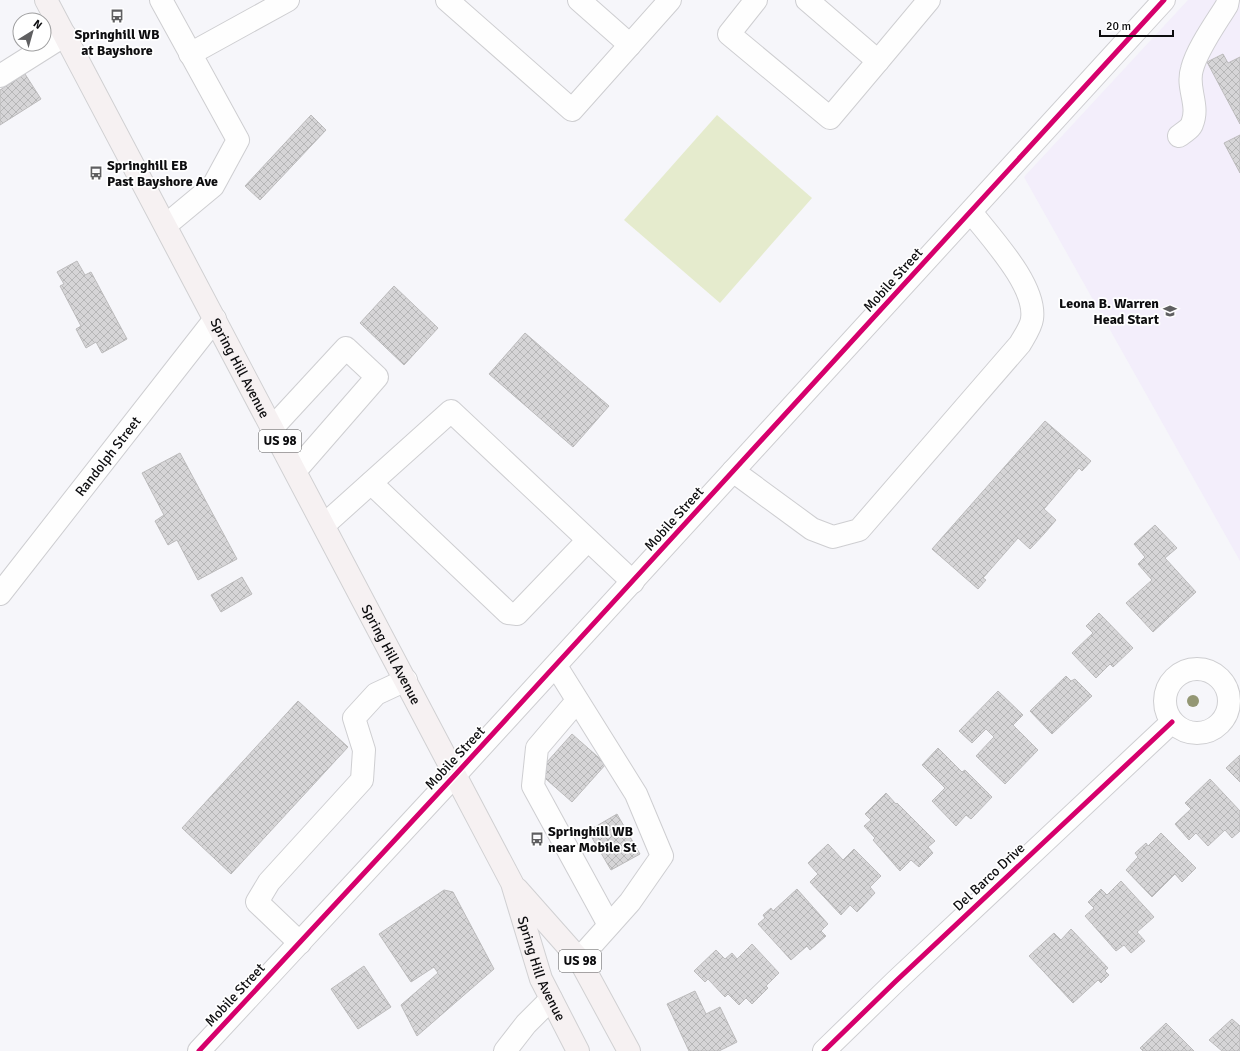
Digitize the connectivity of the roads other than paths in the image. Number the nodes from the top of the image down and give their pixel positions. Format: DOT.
graph roads {
  1 [pos="46,0"];
  2 [pos="161,0"];
  3 [pos="288,0"];
  4 [pos="447,0"];
  5 [pos="579,0"];
  6 [pos="670,0"];
  7 [pos="756,0"];
  8 [pos="807,0"];
  9 [pos="928,0"];
  10 [pos="1164,0"];
  11 [pos="1228,0"];
  12 [pos="65,35"];
  13 [pos="630,45"];
  14 [pos="190,54"];
  15 [pos="878,61"];
  16 [pos="0,76"];
  17 [pos="1179,136"];
  18 [pos="971,212"];
  19 [pos="166,225"];
  20 [pos="215,318"];
  21 [pos="273,427"];
  22 [pos="296,470"];
  23 [pos="733,471"];
  24 [pos="371,483"];
  25 [pos="324,525"];
  26 [pos="588,540"];
  27 [pos="632,582"];
  28 [pos="0,594"];
  29 [pos="556,666"];
  30 [pos="406,680"];
  31 [pos="577,701"];
  32 [pos="1172,722"];
  33 [pos="456,774"];
  34 [pos="512,883"];
  35 [pos="609,925"];
  36 [pos="300,943"];
  37 [pos="579,959"];
  38 [pos="551,999"];
  39 [pos="198,1051"];
  40 [pos="505,1051"];
  41 [pos="578,1051"];
  42 [pos="629,1051"];
  43 [pos="824,1051"];
  1 -- 12 [label="main road, Spring Hill Avenue / US 98"];
  2 -- 14 [label="street"];
  3 -- 14 [label="street"];
  4 -- 13 [label="street"];
  5 -- 13 [label="street"];
  6 -- 13 [label="street"];
  7 -- 15 [label="street"];
  8 -- 15 [label="street"];
  9 -- 15 [label="street"];
  10 -- 18 [label="street, Mobile Street"];
  11 -- 17 [label="street"];
  12 -- 16 [label="street"];
  12 -- 19 [label="main road, Spring Hill Avenue / US 98"];
  14 -- 19 [label="street"];
  18 -- 23 [label="street, Mobile Street"];
  18 -- 23 [label="street"];
  19 -- 20 [label="main road, Spring Hill Avenue / US 98"];
  20 -- 21 [label="main road, Spring Hill Avenue / US 98"];
  20 -- 28 [label="street, Randolph Street"];
  21 -- 22 [label="main road, Spring Hill Avenue / US 98"];
  21 -- 22 [label="street"];
  22 -- 25 [label="main road, Spring Hill Avenue / US 98"];
  23 -- 27 [label="street, Mobile Street"];
  24 -- 25 [label="street"];
  24 -- 26 [label="street"];
  24 -- 26 [label="street"];
  25 -- 30 [label="main road, Spring Hill Avenue / US 98"];
  26 -- 27 [label="street"];
  27 -- 29 [label="street, Mobile Street"];
  29 -- 31 [label="street"];
  29 -- 33 [label="street, Mobile Street"];
  30 -- 33 [label="main road, Spring Hill Avenue / US 98"];
  30 -- 36 [label="street"];
  31 -- 35 [label="street"];
  31 -- 35 [label="street"];
  32 -- 43 [label="street, Del Barco Drive"];
  33 -- 34 [label="main road, Spring Hill Avenue / US 98"];
  33 -- 36 [label="street, Mobile Street"];
  34 -- 37 [label="main road, Spring Hill Avenue / US 98"];
  34 -- 38 [label="main road, Spring Hill Avenue / US 98"];
  35 -- 37 [label="street"];
  36 -- 39 [label="street, Mobile Street"];
  37 -- 42 [label="main road, Spring Hill Avenue / US 98"];
  38 -- 40 [label="street"];
  38 -- 41 [label="main road, Spring Hill Avenue / US 98"];
}
